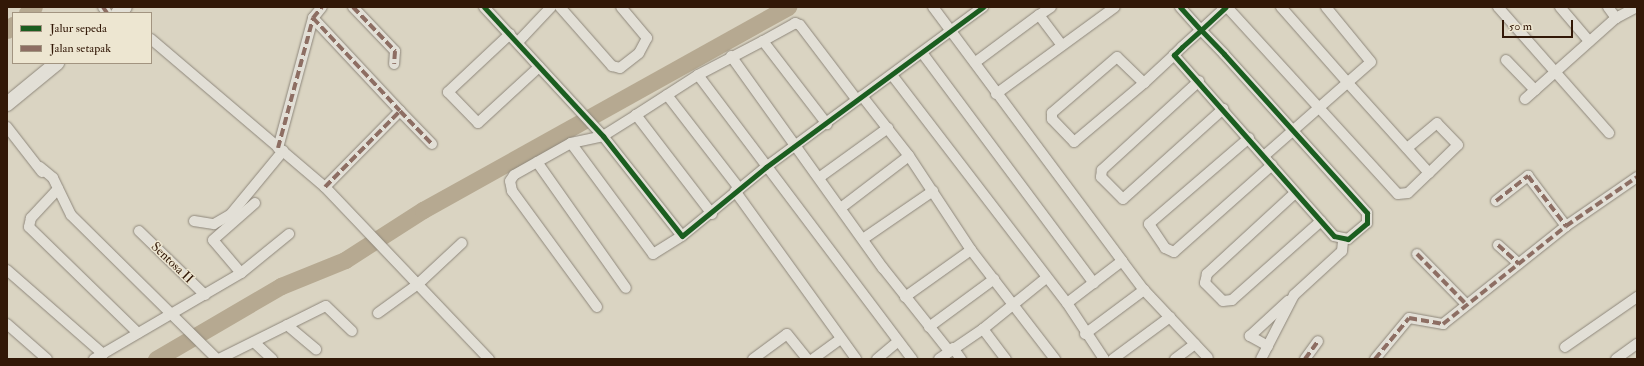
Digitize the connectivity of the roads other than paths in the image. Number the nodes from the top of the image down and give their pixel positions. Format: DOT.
graph roads {
  1 [pos="103,7"];
  2 [pos="322,7"];
  3 [pos="353,7"];
  4 [pos="484,7"];
  5 [pos="550,7"];
  6 [pos="560,7"];
  7 [pos="621,7"];
  8 [pos="933,7"];
  9 [pos="1051,7"];
  10 [pos="1115,7"];
  11 [pos="1180,7"];
  12 [pos="1227,7"];
  13 [pos="1281,7"];
  14 [pos="1326,7"];
  15 [pos="1332,7"];
  16 [pos="1498,7"];
  17 [pos="1560,7"];
  18 [pos="1608,7"];
  19 [pos="1637,7"];
  20 [pos="982,8"];
  21 [pos="118,11"];
  22 [pos="1040,16"];
  23 [pos="313,18"];
  24 [pos="1616,18"];
  25 [pos="1338,20"];
  26 [pos="952,30"];
  27 [pos="1201,30"];
  28 [pos="510,34"];
  29 [pos="152,40"];
  30 [pos="763,41"];
  31 [pos="1589,41"];
  32 [pos="518,42"];
  33 [pos="1062,45"];
  34 [pos="923,54"];
  35 [pos="1174,55"];
  36 [pos="731,56"];
  37 [pos="1506,60"];
  38 [pos="977,61"];
  39 [pos="56,64"];
  40 [pos="394,64"];
  41 [pos="539,67"];
  42 [pos="1556,72"];
  43 [pos="698,75"];
  44 [pos="892,75"];
  45 [pos="1199,81"];
  46 [pos="1144,83"];
  47 [pos="1348,83"];
  48 [pos="1535,90"];
  49 [pos="996,94"];
  50 [pos="667,95"];
  51 [pos="860,98"];
  52 [pos="1525,99"];
  53 [pos="7,104"];
  54 [pos="1321,108"];
  55 [pos="1224,109"];
  56 [pos="400,111"];
  57 [pos="636,115"];
  58 [pos="828,124"];
  59 [pos="7,128"];
  60 [pos="888,128"];
  61 [pos="599,133"];
  62 [pos="1293,133"];
  63 [pos="1609,133"];
  64 [pos="1249,138"];
  65 [pos="571,143"];
  66 [pos="432,144"];
  67 [pos="796,145"];
  68 [pos="1407,148"];
  69 [pos="281,149"];
  70 [pos="909,156"];
  71 [pos="1264,156"];
  72 [pos="537,162"];
  73 [pos="1272,165"];
  74 [pos="766,167"];
  75 [pos="1429,173"];
  76 [pos="820,177"];
  77 [pos="1637,177"];
  78 [pos="56,186"];
  79 [pos="325,187"];
  80 [pos="737,190"];
  81 [pos="933,191"];
  82 [pos="1295,193"];
  83 [pos="1496,201"];
  84 [pos="255,203"];
  85 [pos="842,207"];
  86 [pos="712,214"];
  87 [pos="194,221"];
  88 [pos="1321,221"];
  89 [pos="1566,226"];
  90 [pos="138,230"];
  91 [pos="289,234"];
  92 [pos="682,236"];
  93 [pos="863,238"];
  94 [pos="1343,241"];
  95 [pos="462,243"];
  96 [pos="1498,244"];
  97 [pos="971,250"];
  98 [pos="1417,254"];
  99 [pos="1122,261"];
  100 [pos="1519,264"];
  101 [pos="7,270"];
  102 [pos="241,272"];
  103 [pos="1046,278"];
  104 [pos="994,279"];
  105 [pos="1094,283"];
  106 [pos="418,284"];
  107 [pos="626,288"];
  108 [pos="1144,290"];
  109 [pos="205,295"];
  110 [pos="1294,295"];
  111 [pos="905,297"];
  112 [pos="1637,297"];
  113 [pos="1067,303"];
  114 [pos="1467,304"];
  115 [pos="1014,306"];
  116 [pos="597,307"];
  117 [pos="171,313"];
  118 [pos="378,313"];
  119 [pos="1170,318"];
  120 [pos="7,324"];
  121 [pos="287,325"];
  122 [pos="929,327"];
  123 [pos="983,329"];
  124 [pos="352,331"];
  125 [pos="138,333"];
  126 [pos="1085,334"];
  127 [pos="841,339"];
  128 [pos="1318,341"];
  129 [pos="254,342"];
  130 [pos="897,342"];
  131 [pos="1195,344"];
  132 [pos="1637,344"];
  133 [pos="1268,346"];
  134 [pos="1565,347"];
  135 [pos="316,349"];
  136 [pos="951,350"];
  137 [pos="103,354"];
  138 [pos="1208,358"];
  139 [pos="47,359"];
  140 [pos="94,359"];
  141 [pos="218,359"];
  142 [pos="272,359"];
  143 [pos="489,359"];
  144 [pos="753,359"];
  145 [pos="807,359"];
  146 [pos="813,359"];
  147 [pos="856,359"];
  148 [pos="877,359"];
  149 [pos="912,359"];
  150 [pos="939,359"];
  151 [pos="961,359"];
  152 [pos="1006,359"];
  153 [pos="1055,359"];
  154 [pos="1104,359"];
  155 [pos="1113,359"];
  156 [pos="1175,359"];
  157 [pos="1261,359"];
  158 [pos="1305,359"];
  159 [pos="1375,359"];
  160 [pos="1616,359"];
  1 -- 21 [label="street"];
  2 -- 23 [label="street"];
  3 -- 40 [label="street"];
  4 -- 28 [label="street"];
  5 -- 32 [label="street"];
  6 -- 7 [label="street"];
  8 -- 26 [label="street"];
  9 -- 22 [label="street"];
  10 -- 33 [label="street"];
  11 -- 27 [label="street"];
  12 -- 27 [label="street"];
  12 -- 54 [label="street"];
  13 -- 47 [label="street"];
  14 -- 25 [label="street"];
  15 -- 25 [label="street"];
  16 -- 42 [label="street"];
  17 -- 31 [label="street"];
  18 -- 24 [label="street"];
  19 -- 24 [label="street"];
  20 -- 26 [label="street"];
  22 -- 33 [label="street"];
  22 -- 38 [label="street"];
  23 -- 56 [label="street"];
  23 -- 69 [label="street"];
  24 -- 31 [label="street"];
  25 -- 47 [label="street"];
  26 -- 34 [label="street"];
  26 -- 38 [label="street"];
  27 -- 35 [label="street"];
  27 -- 62 [label="street"];
  28 -- 32 [label="street"];
  28 -- 41 [label="street"];
  29 -- 69 [label="street"];
  30 -- 36 [label="street"];
  30 -- 51 [label="street"];
  30 -- 58 [label="street"];
  31 -- 42 [label="street"];
  32 -- 41 [label="street"];
  33 -- 49 [label="street"];
  34 -- 44 [label="street"];
  34 -- 105 [label="street"];
  35 -- 45 [label="street"];
  35 -- 46 [label="street"];
  36 -- 43 [label="street"];
  36 -- 67 [label="street"];
  37 -- 48 [label="street"];
  38 -- 49 [label="street"];
  39 -- 53 [label="main road"];
  41 -- 61 [label="street"];
  42 -- 48 [label="street"];
  42 -- 63 [label="street"];
  43 -- 50 [label="street"];
  43 -- 74 [label="street"];
  44 -- 51 [label="street"];
  44 -- 103 [label="street"];
  45 -- 55 [label="street"];
  45 -- 55 [label="street"];
  46 -- 46 [label="street"];
  47 -- 54 [label="street"];
  47 -- 68 [label="street"];
  48 -- 52 [label="street"];
  49 -- 99 [label="street"];
  50 -- 57 [label="street"];
  50 -- 80 [label="street"];
  51 -- 58 [label="street"];
  51 -- 60 [label="street"];
  54 -- 62 [label="street"];
  54 -- 75 [label="street"];
  55 -- 64 [label="street"];
  56 -- 66 [label="street"];
  56 -- 79 [label="street"];
  57 -- 61 [label="street"];
  57 -- 86 [label="street"];
  58 -- 67 [label="street"];
  59 -- 78 [label="street"];
  60 -- 70 [label="street"];
  60 -- 76 [label="street"];
  61 -- 65 [label="street"];
  61 -- 92 [label="street"];
  62 -- 71 [label="street"];
  62 -- 94 [label="street"];
  64 -- 71 [label="street"];
  64 -- 73 [label="street"];
  65 -- 72 [label="street"];
  65 -- 92 [label="street"];
  67 -- 74 [label="street"];
  67 -- 76 [label="street"];
  68 -- 75 [label="street"];
  68 -- 75 [label="street"];
  69 -- 79 [label="street"];
  69 -- 87 [label="street"];
  70 -- 81 [label="street"];
  70 -- 85 [label="street"];
  71 -- 73 [label="street"];
  72 -- 107 [label="street"];
  72 -- 116 [label="street"];
  73 -- 82 [label="street"];
  74 -- 80 [label="street"];
  74 -- 130 [label="street"];
  76 -- 85 [label="street"];
  77 -- 89 [label="street"];
  78 -- 117 [label="street"];
  78 -- 125 [label="street"];
  79 -- 106 [label="street"];
  80 -- 86 [label="street"];
  80 -- 127 [label="street"];
  81 -- 93 [label="street"];
  81 -- 97 [label="street"];
  82 -- 88 [label="street"];
  82 -- 88 [label="street"];
  83 -- 89 [label="street"];
  84 -- 102 [label="street"];
  85 -- 93 [label="street"];
  86 -- 92 [label="street"];
  88 -- 94 [label="street"];
  89 -- 100 [label="street"];
  90 -- 109 [label="street, Sentosa II"];
  91 -- 102 [label="street"];
  93 -- 111 [label="street"];
  94 -- 110 [label="street"];
  95 -- 106 [label="street"];
  96 -- 100 [label="street"];
  97 -- 104 [label="street"];
  97 -- 111 [label="street"];
  98 -- 114 [label="street"];
  99 -- 105 [label="street"];
  99 -- 108 [label="street"];
  100 -- 114 [label="street"];
  101 -- 137 [label="street"];
  102 -- 109 [label="street"];
  103 -- 113 [label="street"];
  103 -- 115 [label="street"];
  104 -- 115 [label="street"];
  104 -- 122 [label="street"];
  105 -- 113 [label="street"];
  106 -- 118 [label="street"];
  106 -- 143 [label="street"];
  108 -- 119 [label="street"];
  108 -- 126 [label="street"];
  109 -- 117 [label="street"];
  110 -- 133 [label="street"];
  110 -- 133 [label="street"];
  111 -- 122 [label="street"];
  112 -- 134 [label="street"];
  113 -- 126 [label="street"];
  114 -- 159 [label="street"];
  115 -- 123 [label="street"];
  115 -- 153 [label="street"];
  117 -- 125 [label="street"];
  117 -- 141 [label="street"];
  119 -- 131 [label="street"];
  119 -- 155 [label="street"];
  120 -- 139 [label="street"];
  121 -- 124 [label="street"];
  121 -- 129 [label="street"];
  121 -- 135 [label="street"];
  122 -- 136 [label="street"];
  123 -- 136 [label="street"];
  123 -- 152 [label="street"];
  125 -- 137 [label="street"];
  126 -- 154 [label="street"];
  127 -- 146 [label="street"];
  127 -- 147 [label="street"];
  128 -- 158 [label="street"];
  129 -- 141 [label="street"];
  129 -- 142 [label="street"];
  130 -- 148 [label="street"];
  130 -- 149 [label="street"];
  131 -- 138 [label="street"];
  131 -- 156 [label="street"];
  132 -- 160 [label="street"];
  133 -- 157 [label="street"];
  136 -- 150 [label="street"];
  136 -- 151 [label="street"];
  137 -- 140 [label="street"];
  144 -- 145 [label="street"];
}
